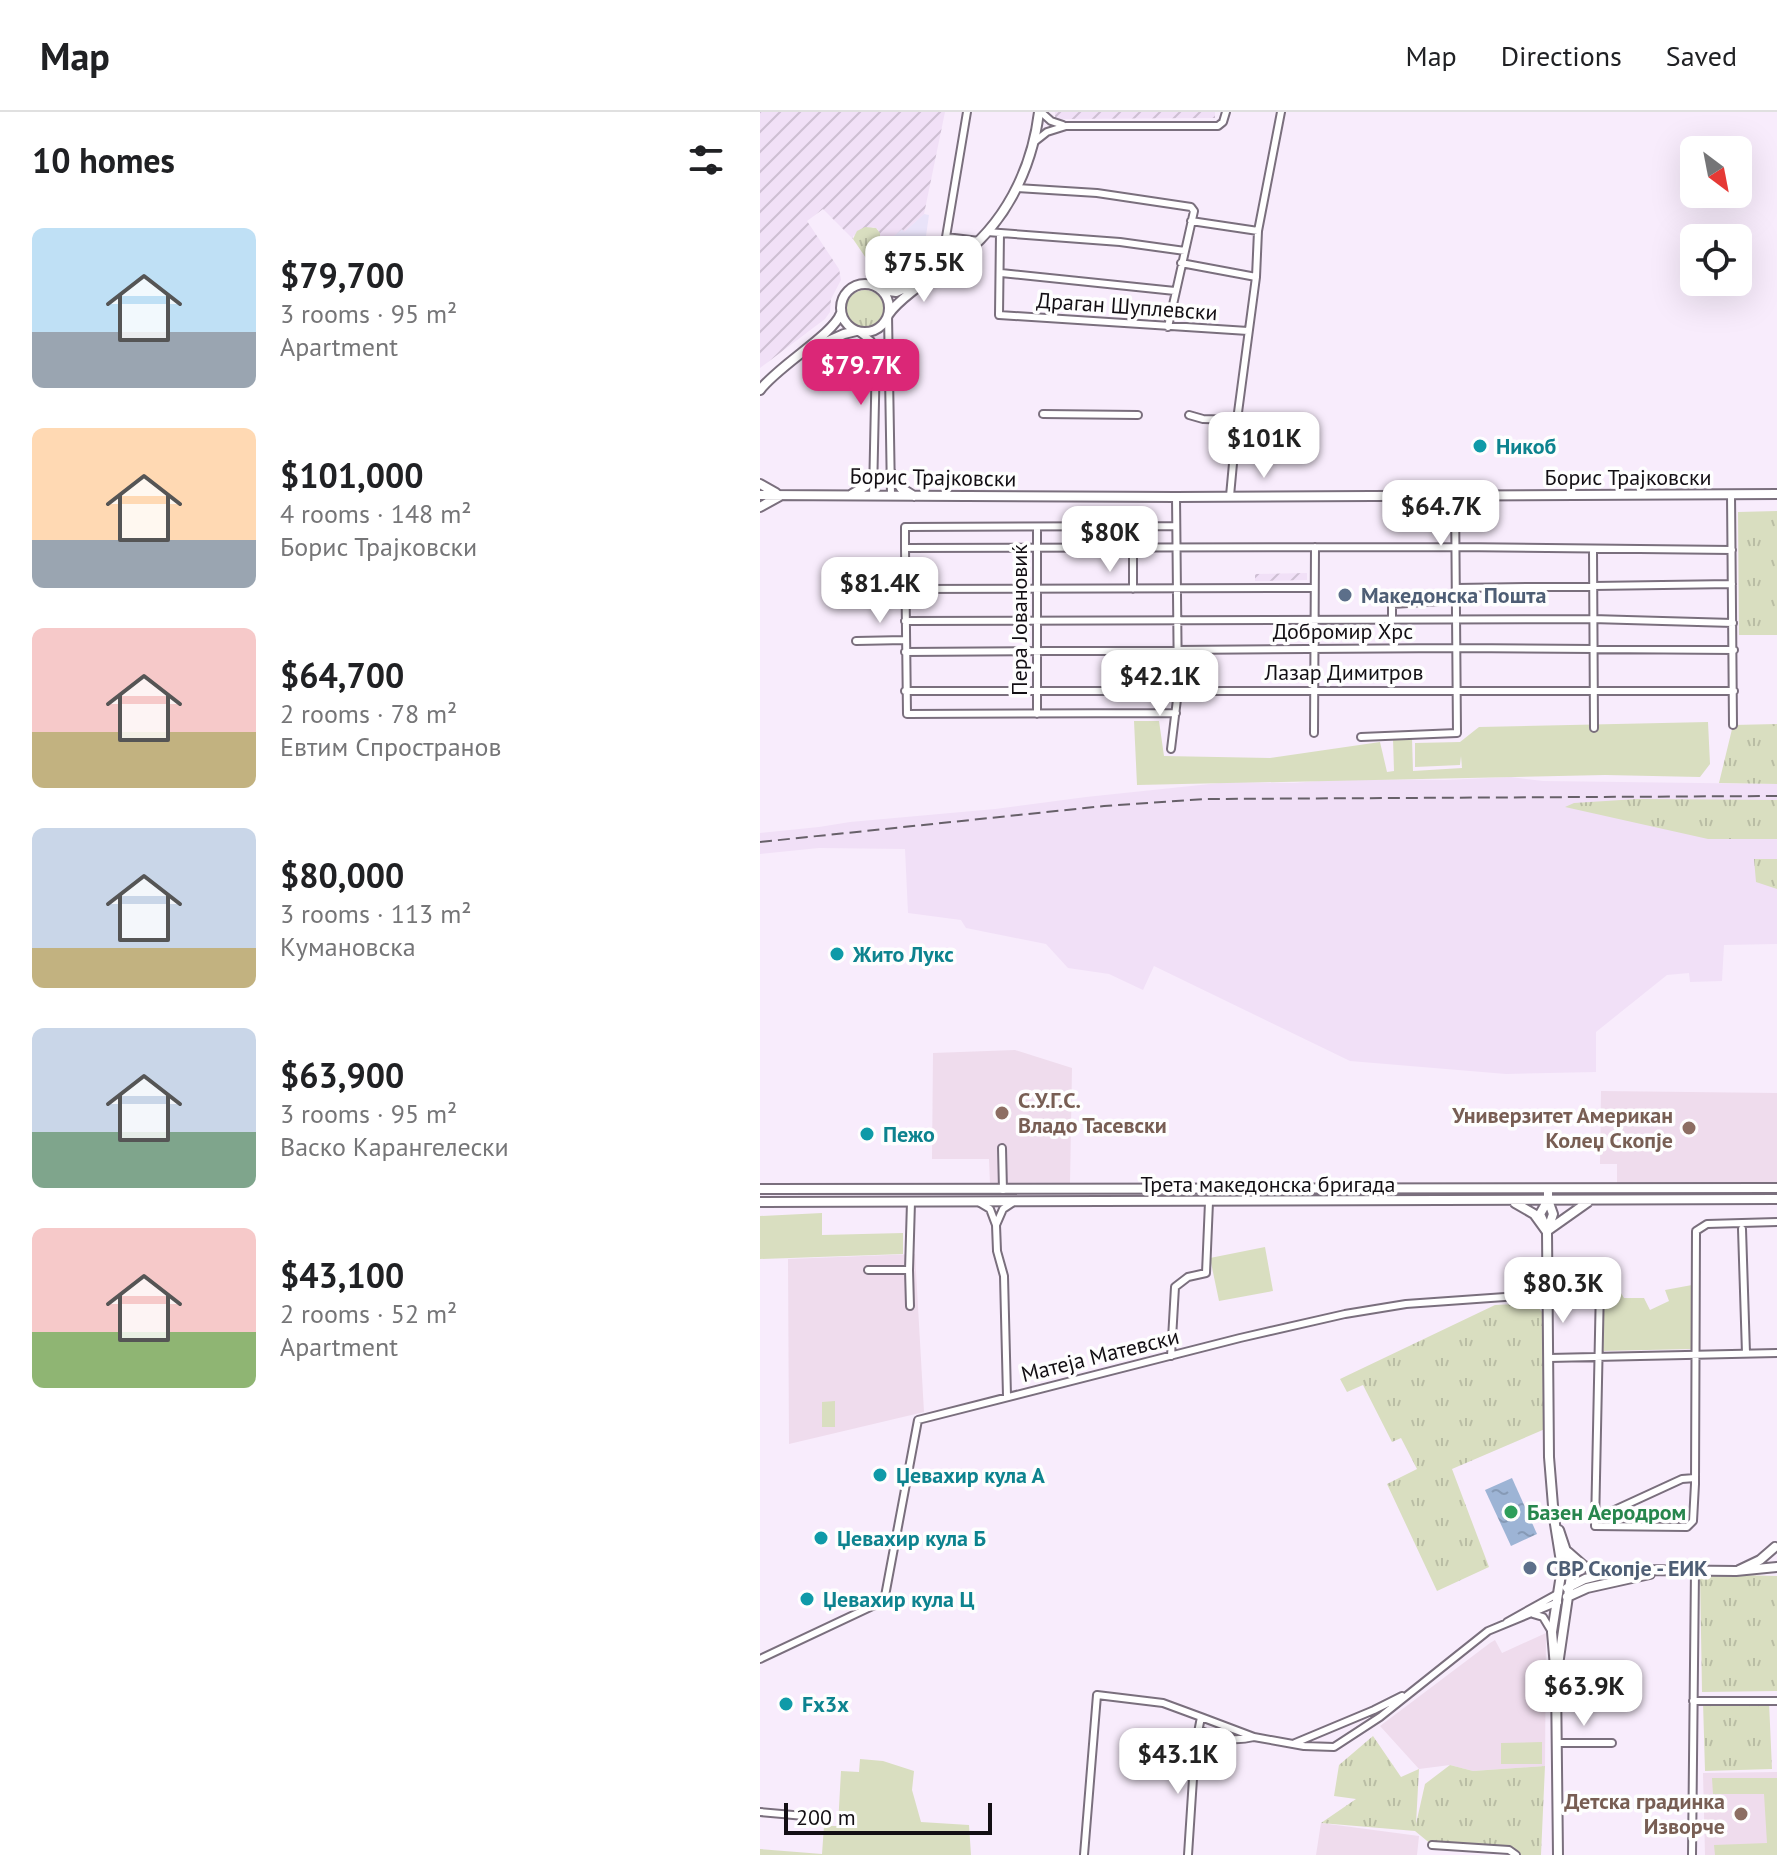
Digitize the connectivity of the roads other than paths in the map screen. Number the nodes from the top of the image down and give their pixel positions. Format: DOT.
graph roads {
  1 [pos="967,112"];
  2 [pos="1040,112"];
  3 [pos="1226,112"];
  4 [pos="1281,112"];
  5 [pos="1066,126"];
  6 [pos="1033,143"];
  7 [pos="1017,188"];
  8 [pos="1191,221"];
  9 [pos="1258,231"];
  10 [pos="987,232"];
  11 [pos="1000,233"];
  12 [pos="979,241"];
  13 [pos="1185,251"];
  14 [pos="1181,263"];
  15 [pos="1001,273"];
  16 [pos="935,275"];
  17 [pos="1256,277"];
  18 [pos="881,290"];
  19 [pos="1175,291"];
  20 [pos="841,313"];
  21 [pos="888,315"];
  22 [pos="1168,327"];
  23 [pos="858,331"];
  24 [pos="1248,331"];
  25 [pos="801,352"];
  26 [pos="760,390"];
  27 [pos="1043,414"];
  28 [pos="1138,415"];
  29 [pos="1189,415"];
  30 [pos="1237,420"];
  31 [pos="891,473"];
  32 [pos="874,474"];
  33 [pos="760,484"];
  34 [pos="1731,494"];
  35 [pos="1777,494"];
  36 [pos="760,495"];
  37 [pos="780,495"];
  38 [pos="851,495"];
  39 [pos="873,495"];
  40 [pos="891,495"];
  41 [pos="1455,495"];
  42 [pos="915,496"];
  43 [pos="1230,496"];
  44 [pos="1176,497"];
  45 [pos="760,507"];
  46 [pos="1176,526"];
  47 [pos="1037,527"];
  48 [pos="1315,547"];
  49 [pos="1456,547"];
  50 [pos="905,548"];
  51 [pos="1037,548"];
  52 [pos="1133,548"];
  53 [pos="1177,548"];
  54 [pos="1593,550"];
  55 [pos="1732,550"];
  56 [pos="1732,584"];
  57 [pos="1592,587"];
  58 [pos="1314,588"];
  59 [pos="1456,588"];
  60 [pos="905,589"];
  61 [pos="1037,589"];
  62 [pos="1133,589"];
  63 [pos="1177,589"];
  64 [pos="1456,600"];
  65 [pos="1178,619"];
  66 [pos="1456,619"];
  67 [pos="1592,619"];
  68 [pos="1037,620"];
  69 [pos="1392,620"];
  70 [pos="905,621"];
  71 [pos="1315,621"];
  72 [pos="1733,623"];
  73 [pos="905,640"];
  74 [pos="856,641"];
  75 [pos="1456,648"];
  76 [pos="1593,649"];
  77 [pos="1178,650"];
  78 [pos="1315,650"];
  79 [pos="1734,650"];
  80 [pos="1037,651"];
  81 [pos="905,652"];
  82 [pos="1316,690"];
  83 [pos="905,691"];
  84 [pos="1037,691"];
  85 [pos="1178,691"];
  86 [pos="1457,691"];
  87 [pos="1734,691"];
  88 [pos="1594,692"];
  89 [pos="1176,713"];
  90 [pos="1037,714"];
  91 [pos="1733,725"];
  92 [pos="1594,728"];
  93 [pos="1314,733"];
  94 [pos="1361,737"];
  95 [pos="1171,749"];
  96 [pos="1002,1148"];
  97 [pos="760,1186"];
  98 [pos="1777,1188"];
  99 [pos="1548,1189"];
  100 [pos="1003,1190"];
  101 [pos="1765,1199"];
  102 [pos="1777,1199"];
  103 [pos="1548,1200"];
  104 [pos="1590,1201"];
  105 [pos="911,1202"];
  106 [pos="979,1202"];
  107 [pos="1209,1202"];
  108 [pos="1513,1202"];
  109 [pos="1012,1203"];
  110 [pos="760,1204"];
  111 [pos="1777,1205"];
  112 [pos="1777,1222"];
  113 [pos="996,1225"];
  114 [pos="1742,1229"];
  115 [pos="1547,1232"];
  116 [pos="868,1270"];
  117 [pos="909,1270"];
  118 [pos="1600,1286"];
  119 [pos="1546,1294"];
  120 [pos="910,1306"];
  121 [pos="1696,1353"];
  122 [pos="1746,1353"];
  123 [pos="1777,1353"];
  124 [pos="1599,1355"];
  125 [pos="1171,1356"];
  126 [pos="1549,1358"];
  127 [pos="1007,1396"];
  128 [pos="1695,1478"];
  129 [pos="1554,1518"];
  130 [pos="1595,1522"];
  131 [pos="1776,1544"];
  132 [pos="1568,1551"];
  133 [pos="1777,1560"];
  134 [pos="1777,1567"];
  135 [pos="1695,1570"];
  136 [pos="1736,1571"];
  137 [pos="1654,1572"];
  138 [pos="1605,1574"];
  139 [pos="1569,1586"];
  140 [pos="1562,1597"];
  141 [pos="1533,1614"];
  142 [pos="1505,1624"];
  143 [pos="1552,1632"];
  144 [pos="760,1659"];
  145 [pos="1556,1679"];
  146 [pos="1415,1689"];
  147 [pos="1693,1701"];
  148 [pos="1777,1701"];
  149 [pos="1201,1717"];
  150 [pos="1199,1730"];
  151 [pos="1254,1737"];
  152 [pos="1556,1743"];
  153 [pos="1612,1743"];
  154 [pos="1292,1744"];
  155 [pos="760,1812"];
  156 [pos="827,1818"];
  157 [pos="1432,1845"];
  158 [pos="1084,1855"];
  159 [pos="1188,1855"];
  160 [pos="1516,1855"];
  161 [pos="1558,1855"];
  162 [pos="1692,1855"];
  1 -- 12 [label="street"];
  2 -- 5 [label="street"];
  2 -- 6 [label="street"];
  3 -- 5 [label="street"];
  4 -- 9 [label="street"];
  5 -- 6 [label="street"];
  6 -- 7 [label="street"];
  7 -- 8 [label="street"];
  7 -- 10 [label="street"];
  8 -- 9 [label="street"];
  8 -- 13 [label="street"];
  9 -- 17 [label="street"];
  10 -- 11 [label="street"];
  10 -- 12 [label="street"];
  11 -- 13 [label="street"];
  11 -- 15 [label="street"];
  12 -- 16 [label="street"];
  13 -- 14 [label="street"];
  14 -- 17 [label="street"];
  14 -- 19 [label="street"];
  15 -- 19 [label="street"];
  15 -- 22 [label="street, Драган Шуплевски"];
  16 -- 18 [label="street"];
  16 -- 21 [label="street"];
  17 -- 24 [label="street"];
  18 -- 20 [label="street"];
  18 -- 21 [label="street"];
  19 -- 22 [label="street"];
  20 -- 23 [label="street"];
  20 -- 25 [label="street"];
  21 -- 23 [label="street"];
  21 -- 31 [label="street"];
  22 -- 24 [label="street, Драган Шуплевски"];
  23 -- 25 [label="street"];
  23 -- 32 [label="street"];
  24 -- 30 [label="street"];
  25 -- 26 [label="street"];
  27 -- 28 [label="street"];
  29 -- 30 [label="street"];
  30 -- 43 [label="street"];
  31 -- 40 [label="street"];
  31 -- 42 [label="street"];
  32 -- 38 [label="street"];
  32 -- 39 [label="street"];
  33 -- 37 [label="street"];
  34 -- 35 [label="street, Борис Трајковски"];
  34 -- 41 [label="street, Борис Трајковски"];
  34 -- 55 [label="street"];
  36 -- 37 [label="street, Борис Трајковски"];
  37 -- 38 [label="street, Борис Трајковски"];
  37 -- 45 [label="street"];
  38 -- 39 [label="street, Борис Трајковски"];
  39 -- 40 [label="street, Борис Трајковски"];
  40 -- 42 [label="street, Борис Трајковски"];
  41 -- 43 [label="street, Борис Трајковски"];
  41 -- 49 [label="street"];
  42 -- 44 [label="street, Борис Трајковски"];
  43 -- 44 [label="street, Борис Трајковски"];
  44 -- 46 [label="street"];
  46 -- 47 [label="street"];
  46 -- 53 [label="street"];
  47 -- 50 [label="street"];
  47 -- 51 [label="street, Пера Јовановиќ"];
  48 -- 49 [label="street"];
  48 -- 53 [label="street"];
  48 -- 58 [label="street"];
  49 -- 54 [label="street"];
  49 -- 59 [label="street"];
  50 -- 51 [label="street"];
  50 -- 60 [label="street"];
  51 -- 52 [label="street"];
  51 -- 61 [label="street, Пера Јовановиќ"];
  52 -- 53 [label="street"];
  52 -- 62 [label="street"];
  53 -- 63 [label="street"];
  54 -- 55 [label="street"];
  54 -- 57 [label="street"];
  55 -- 56 [label="street"];
  56 -- 57 [label="street"];
  56 -- 72 [label="street"];
  57 -- 59 [label="street"];
  57 -- 67 [label="street"];
  58 -- 63 [label="street"];
  58 -- 71 [label="street"];
  59 -- 64 [label="street"];
  60 -- 61 [label="street"];
  60 -- 70 [label="street"];
  61 -- 62 [label="street"];
  61 -- 68 [label="street, Пера Јовановиќ"];
  62 -- 63 [label="street"];
  63 -- 65 [label="street"];
  64 -- 66 [label="street"];
  64 -- 69 [label="street"];
  65 -- 68 [label="street"];
  65 -- 71 [label="street"];
  65 -- 77 [label="street"];
  66 -- 67 [label="street"];
  66 -- 69 [label="street"];
  66 -- 75 [label="street"];
  67 -- 72 [label="street"];
  67 -- 76 [label="street"];
  68 -- 70 [label="street"];
  68 -- 80 [label="street, Пера Јовановиќ"];
  69 -- 71 [label="street"];
  70 -- 73 [label="street"];
  71 -- 78 [label="street"];
  72 -- 79 [label="street"];
  73 -- 74 [label="street"];
  73 -- 81 [label="street"];
  75 -- 76 [label="street, Добромир Хрс"];
  75 -- 78 [label="street, Добромир Хрс"];
  75 -- 86 [label="street"];
  76 -- 79 [label="street, Добромир Хрс"];
  76 -- 88 [label="street"];
  77 -- 78 [label="street, Добромир Хрс"];
  77 -- 80 [label="street, Добромир Хрс"];
  77 -- 85 [label="street"];
  78 -- 82 [label="street"];
  79 -- 87 [label="street"];
  80 -- 81 [label="street, Добромир Хрс"];
  80 -- 84 [label="street, Пера Јовановиќ"];
  81 -- 83 [label="street"];
  82 -- 85 [label="street, Лазар Димитров"];
  82 -- 86 [label="street, Лазар Димитров"];
  82 -- 93 [label="street"];
  83 -- 84 [label="street, Лазар Димитров"];
  83 -- 90 [label="street"];
  84 -- 85 [label="street, Лазар Димитров"];
  84 -- 90 [label="street, Пера Јовановиќ"];
  85 -- 89 [label="street"];
  86 -- 88 [label="street, Лазар Димитров"];
  86 -- 94 [label="street"];
  87 -- 88 [label="street, Лазар Димитров"];
  87 -- 91 [label="street"];
  88 -- 92 [label="street"];
  89 -- 90 [label="street"];
  89 -- 95 [label="street"];
  96 -- 100 [label="street"];
  97 -- 100 [label="street, Трета македонска бригада"];
  98 -- 99 [label="street, Трета македонска бригада"];
  99 -- 100 [label="street, Трета македонска бригада"];
  99 -- 103 [label="street"];
  101 -- 102 [label="street, Трета македонска бригада"];
  101 -- 104 [label="street, Трета македонска бригада"];
  101 -- 111 [label="street"];
  103 -- 104 [label="street, Трета македонска бригада"];
  103 -- 108 [label="street, Трета македонска бригада"];
  103 -- 115 [label="street"];
  104 -- 115 [label="street"];
  105 -- 106 [label="street, Трета македонска бригада"];
  105 -- 110 [label="street, Трета македонска бригада"];
  105 -- 117 [label="street"];
  106 -- 109 [label="street, Трета македонска бригада"];
  106 -- 113 [label="street"];
  107 -- 108 [label="street, Трета македонска бригада"];
  107 -- 109 [label="street, Трета македонска бригада"];
  107 -- 125 [label="street"];
  108 -- 115 [label="street"];
  109 -- 113 [label="street"];
  112 -- 121 [label="street"];
  113 -- 127 [label="street"];
  114 -- 122 [label="street"];
  115 -- 119 [label="street"];
  116 -- 117 [label="street"];
  117 -- 120 [label="street"];
  118 -- 124 [label="street"];
  119 -- 125 [label="street, Матеја Матевски"];
  119 -- 126 [label="street"];
  121 -- 122 [label="street"];
  121 -- 124 [label="street"];
  121 -- 128 [label="street"];
  122 -- 123 [label="street"];
  124 -- 126 [label="street"];
  124 -- 130 [label="street"];
  125 -- 127 [label="street, Матеја Матевски"];
  126 -- 129 [label="street"];
  127 -- 144 [label="street, Матеја Матевски"];
  128 -- 130 [label="street"];
  128 -- 130 [label="street"];
  129 -- 132 [label="street"];
  129 -- 140 [label="street"];
  131 -- 133 [label="street"];
  131 -- 136 [label="street"];
  132 -- 138 [label="street"];
  132 -- 139 [label="street"];
  134 -- 136 [label="street"];
  135 -- 136 [label="street"];
  135 -- 137 [label="street"];
  135 -- 147 [label="street"];
  137 -- 138 [label="street"];
  137 -- 140 [label="street"];
  138 -- 139 [label="street"];
  139 -- 140 [label="street"];
  140 -- 141 [label="street"];
  140 -- 142 [label="street"];
  140 -- 143 [label="street"];
  140 -- 145 [label="street"];
  141 -- 142 [label="street"];
  141 -- 143 [label="street"];
  142 -- 146 [label="street"];
  143 -- 145 [label="street"];
  145 -- 152 [label="street"];
  146 -- 154 [label="street"];
  146 -- 154 [label="street"];
  147 -- 148 [label="street"];
  147 -- 162 [label="street"];
  149 -- 150 [label="street"];
  149 -- 151 [label="street"];
  149 -- 158 [label="street"];
  150 -- 151 [label="street"];
  150 -- 159 [label="street"];
  151 -- 154 [label="street"];
  152 -- 153 [label="street"];
  152 -- 161 [label="street"];
  155 -- 156 [label="street"];
  157 -- 160 [label="street"];
}
